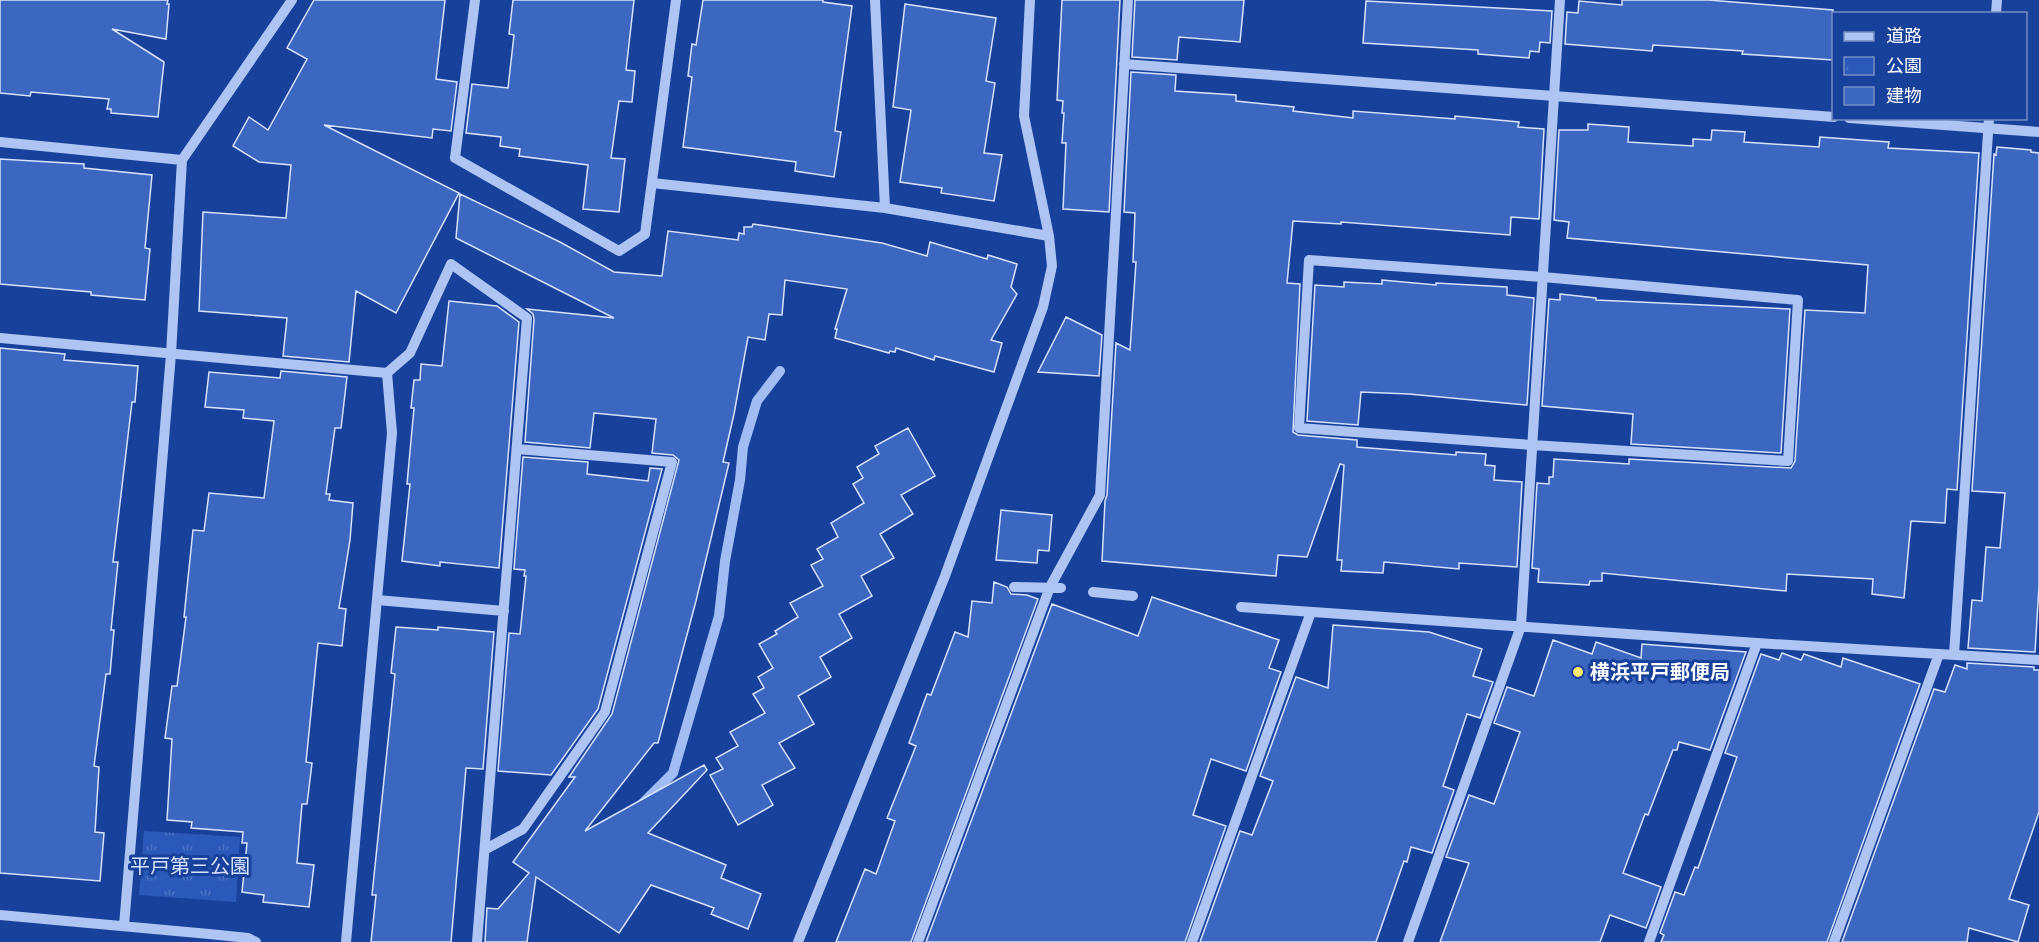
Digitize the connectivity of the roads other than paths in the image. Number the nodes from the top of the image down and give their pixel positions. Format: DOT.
graph roads {
  1 [pos="289,0"];
  2 [pos="475,0"];
  3 [pos="676,0"];
  4 [pos="875,0"];
  5 [pos="1030,0"];
  6 [pos="1128,0"];
  7 [pos="1560,0"];
  8 [pos="1124,64"];
  9 [pos="1554,97"];
  10 [pos="1832,117"];
  11 [pos="1895,120"];
  12 [pos="1988,124"];
  13 [pos="2039,132"];
  14 [pos="0,142"];
  15 [pos="182,160"];
  16 [pos="652,183"];
  17 [pos="885,208"];
  18 [pos="1049,236"];
  19 [pos="1543,277"];
  20 [pos="0,338"];
  21 [pos="171,354"];
  22 [pos="387,373"];
  23 [pos="1532,446"];
  24 [pos="517,449"];
  25 [pos="1014,587"];
  26 [pos="1056,587"];
  27 [pos="1093,592"];
  28 [pos="1133,596"];
  29 [pos="377,600"];
  30 [pos="1241,607"];
  31 [pos="504,611"];
  32 [pos="1311,612"];
  33 [pos="1521,626"];
  34 [pos="1757,643"];
  35 [pos="1939,654"];
  36 [pos="1954,655"];
  37 [pos="2039,660"];
  38 [pos="486,849"];
  39 [pos="0,915"];
  40 [pos="124,926"];
  41 [pos="208,938"];
  42 [pos="256,942"];
  43 [pos="346,942"];
  44 [pos="477,942"];
  45 [pos="798,942"];
  46 [pos="918,942"];
  47 [pos="1192,942"];
  48 [pos="1408,942"];
  49 [pos="1649,942"];
  50 [pos="1834,942"];
  1 -- 15 [label="street"];
  2 -- 16 [label="street"];
  3 -- 16 [label="street"];
  4 -- 17 [label="street"];
  5 -- 18 [label="street"];
  6 -- 8 [label="street"];
  7 -- 9 [label="street"];
  8 -- 9 [label="street"];
  8 -- 26 [label="street"];
  9 -- 10 [label="street"];
  9 -- 19 [label="street"];
  11 -- 12 [label="street"];
  12 -- 13 [label="street"];
  12 -- 36 [label="street"];
  14 -- 15 [label="street"];
  15 -- 21 [label="street"];
  16 -- 17 [label="street"];
  17 -- 18 [label="street"];
  18 -- 45 [label="street"];
  19 -- 23 [label="street"];
  19 -- 23 [label="street"];
  19 -- 23 [label="street"];
  20 -- 21 [label="street"];
  21 -- 22 [label="street"];
  21 -- 40 [label="street"];
  22 -- 24 [label="street"];
  22 -- 29 [label="street"];
  23 -- 33 [label="street"];
  24 -- 31 [label="street"];
  24 -- 38 [label="street"];
  25 -- 26 [label="street"];
  26 -- 46 [label="street"];
  27 -- 28 [label="street"];
  29 -- 31 [label="street"];
  29 -- 43 [label="street"];
  30 -- 32 [label="street"];
  31 -- 38 [label="street"];
  32 -- 33 [label="street"];
  32 -- 47 [label="street"];
  33 -- 34 [label="street"];
  33 -- 48 [label="street"];
  34 -- 35 [label="street"];
  34 -- 49 [label="street"];
  35 -- 36 [label="street"];
  35 -- 50 [label="street"];
  36 -- 37 [label="street"];
  38 -- 44 [label="street"];
  39 -- 40 [label="street"];
  40 -- 41 [label="street"];
  41 -- 42 [label="street"];
}
